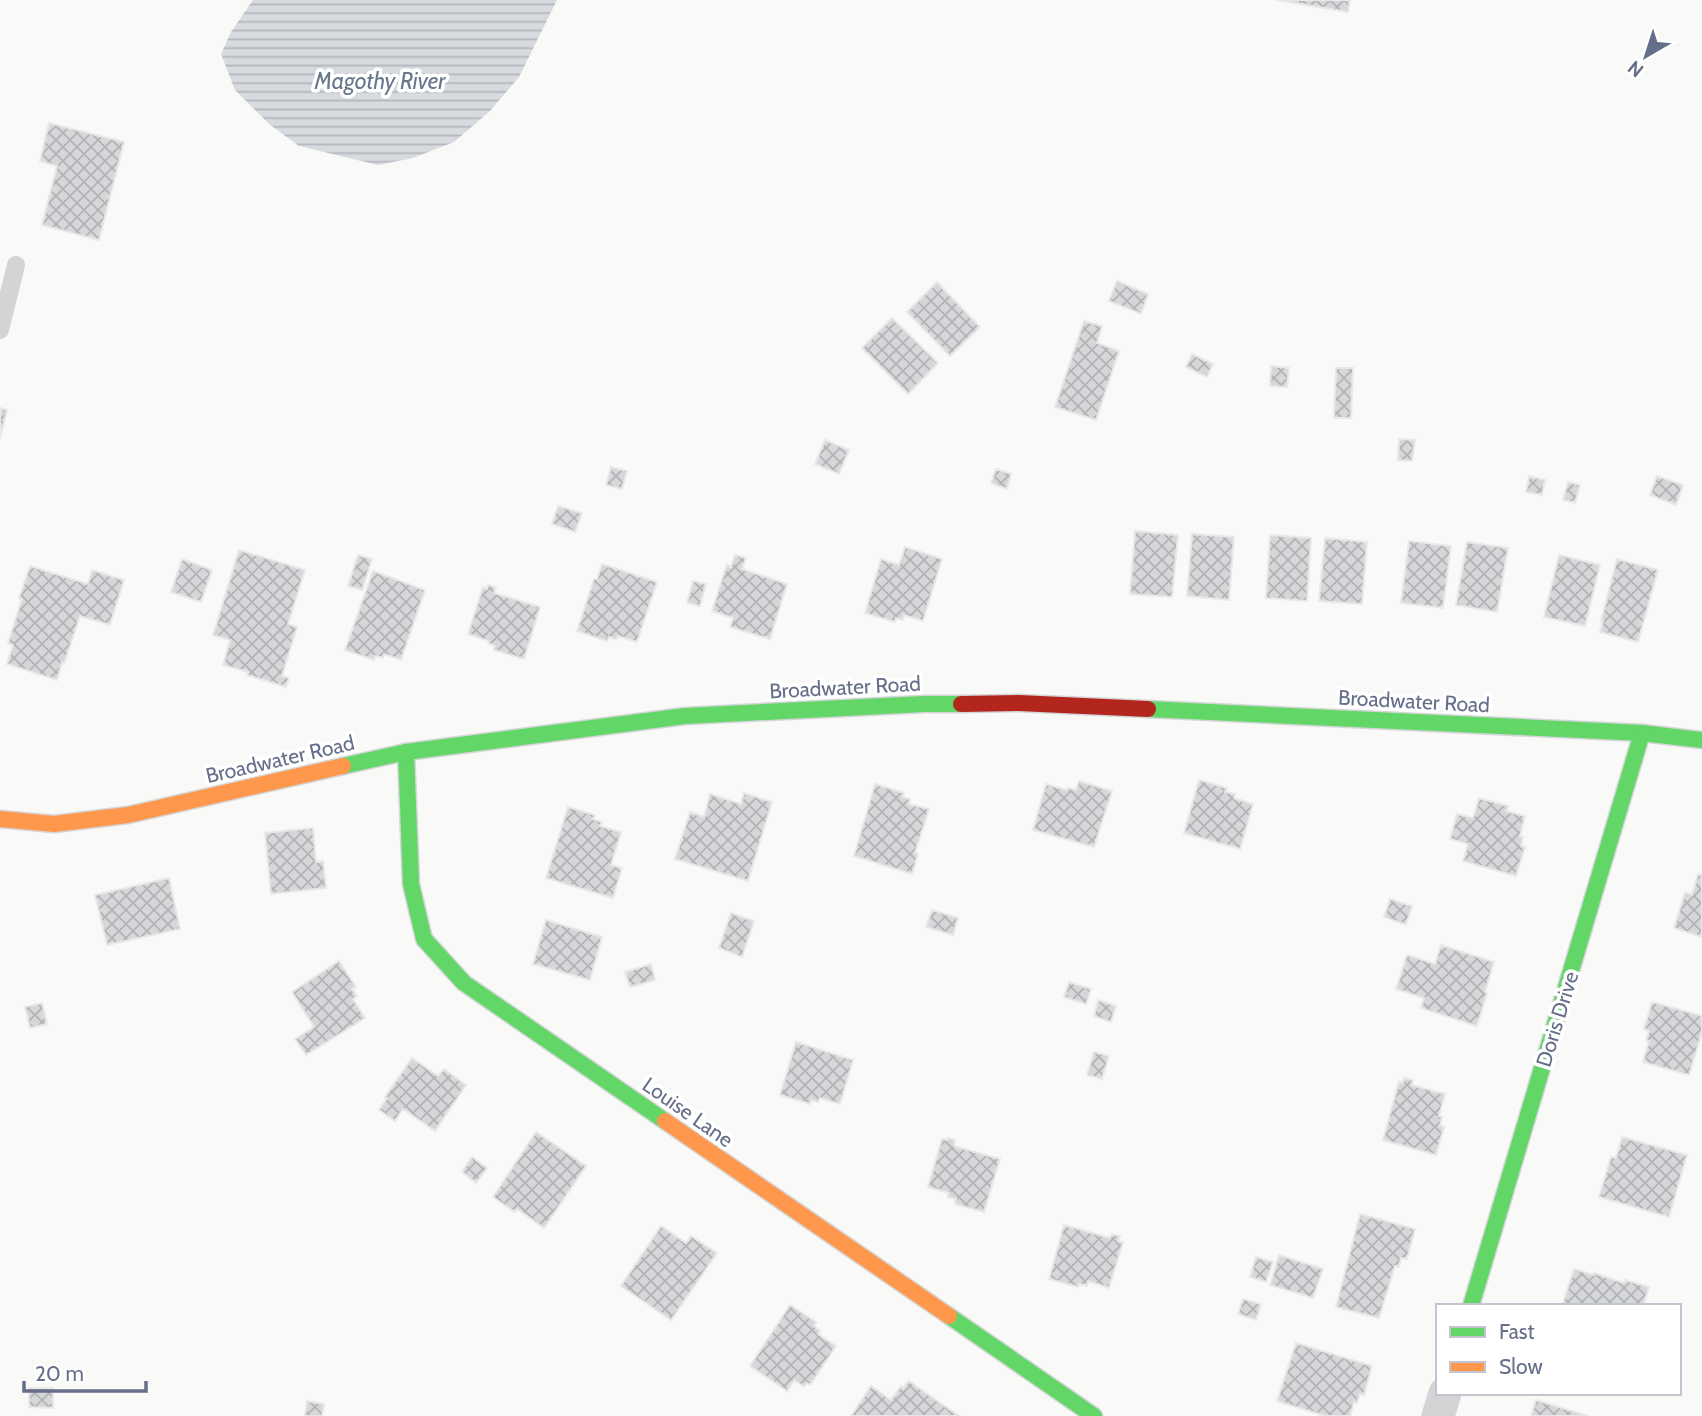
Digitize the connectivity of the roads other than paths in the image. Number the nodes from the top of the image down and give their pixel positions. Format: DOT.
graph roads {
  1 [pos="16,265"];
  2 [pos="0,330"];
  3 [pos="1642,733"];
  4 [pos="1702,740"];
  5 [pos="406,752"];
  6 [pos="0,819"];
  7 [pos="1472,1304"];
  8 [pos="1444,1395"];
  9 [pos="1094,1416"];
  10 [pos="1438,1416"];
  1 -- 2 [label="lane"];
  3 -- 4 [label="street, Broadwater Road"];
  3 -- 5 [label="street, Broadwater Road"];
  3 -- 7 [label="street, Doris Drive"];
  5 -- 6 [label="street, Broadwater Road"];
  5 -- 9 [label="street, Louise Lane"];
  8 -- 10 [label="street"];
}
